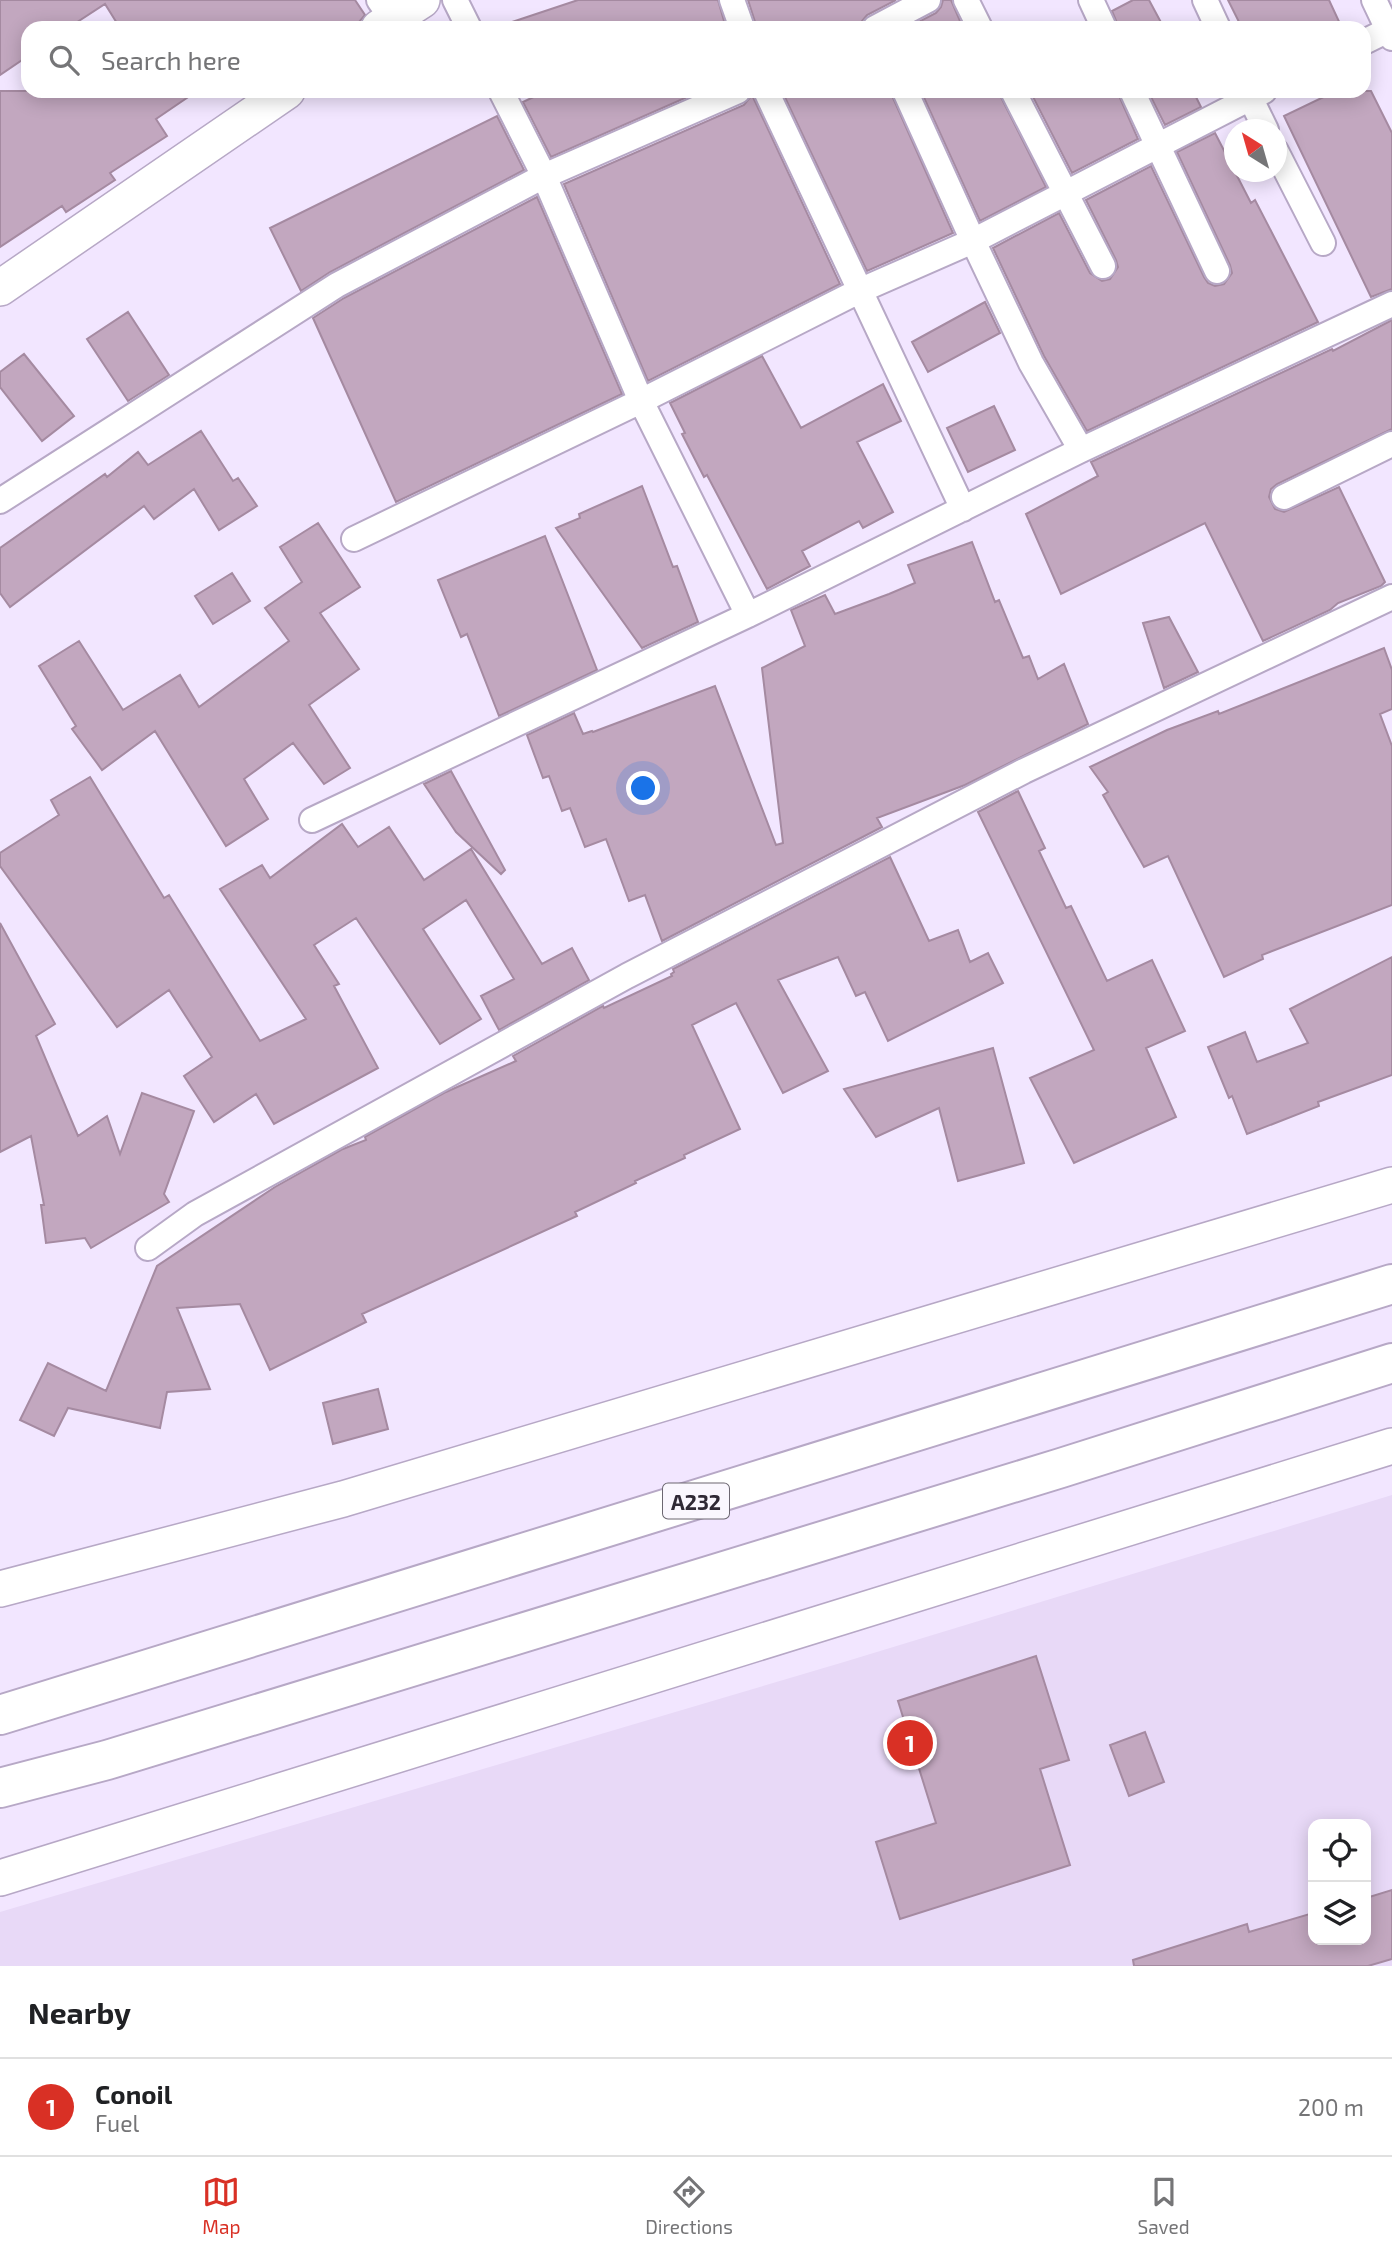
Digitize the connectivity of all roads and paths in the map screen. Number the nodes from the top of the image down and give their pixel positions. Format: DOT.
graph roads {
  1 [pos="422,0"];
  2 [pos="455,0"];
  3 [pos="732,0"];
  4 [pos="928,0"];
  5 [pos="966,0"];
  6 [pos="1091,0"];
  7 [pos="1205,0"];
  8 [pos="1374,0"];
  9 [pos="383,16"];
  10 [pos="466,21"];
  11 [pos="740,21"];
  12 [pos="889,21"];
  13 [pos="976,21"];
  14 [pos="1101,21"];
  15 [pos="1214,21"];
  16 [pos="1390,34"];
  17 [pos="1371,40"];
  18 [pos="277,98"];
  19 [pos="505,98"];
  20 [pos="722,98"];
  21 [pos="769,98"];
  22 [pos="908,98"];
  23 [pos="1017,98"];
  24 [pos="1135,98"];
  25 [pos="1245,98"];
  26 [pos="1256,98"];
  27 [pos="1262,119"];
  28 [pos="1157,146"];
  29 [pos="1287,173"];
  30 [pos="544,176"];
  31 [pos="1065,193"];
  32 [pos="973,241"];
  33 [pos="1323,243"];
  34 [pos="1103,266"];
  35 [pos="1217,271"];
  36 [pos="0,288"];
  37 [pos="859,291"];
  38 [pos="1392,303"];
  39 [pos="641,401"];
  40 [pos="1392,444"];
  41 [pos="1081,450"];
  42 [pos="1284,497"];
  43 [pos="0,501"];
  44 [pos="963,509"];
  45 [pos="354,538"];
  46 [pos="1392,597"];
  47 [pos="748,615"];
  48 [pos="312,820"];
  49 [pos="1392,1185"];
  50 [pos="148,1248"];
  51 [pos="1392,1284"];
  52 [pos="1392,1363"];
  53 [pos="1392,1446"];
  54 [pos="0,1589"];
  55 [pos="0,1715"];
  56 [pos="0,1787"];
  57 [pos="0,1878"];
  1 -- 9 [label="main road"];
  2 -- 10 [label="street"];
  3 -- 11 [label="street"];
  4 -- 12 [label="street"];
  5 -- 13 [label="street"];
  6 -- 14 [label="street"];
  7 -- 15 [label="street"];
  8 -- 16 [label="street"];
  16 -- 17 [label="street"];
  18 -- 36 [label="main road"];
  19 -- 30 [label="street"];
  20 -- 30 [label="street"];
  21 -- 37 [label="street"];
  22 -- 32 [label="street"];
  23 -- 31 [label="street"];
  24 -- 28 [label="street"];
  25 -- 28 [label="street"];
  26 -- 27 [label="street"];
  28 -- 31 [label="street"];
  28 -- 35 [label="street"];
  29 -- 33 [label="street"];
  30 -- 39 [label="street"];
  30 -- 43 [label="street"];
  31 -- 32 [label="street"];
  31 -- 34 [label="street"];
  32 -- 37 [label="street"];
  32 -- 41 [label="street"];
  37 -- 39 [label="street"];
  37 -- 44 [label="street"];
  38 -- 41 [label="street"];
  39 -- 45 [label="street"];
  39 -- 47 [label="street"];
  40 -- 42 [label="street"];
  41 -- 44 [label="street"];
  44 -- 47 [label="street"];
  46 -- 50 [label="street"];
  47 -- 48 [label="street"];
  49 -- 54 [label="main road"];
  51 -- 55 [label="highway, A232"];
  52 -- 56 [label="highway"];
  53 -- 57 [label="main road"];
}
